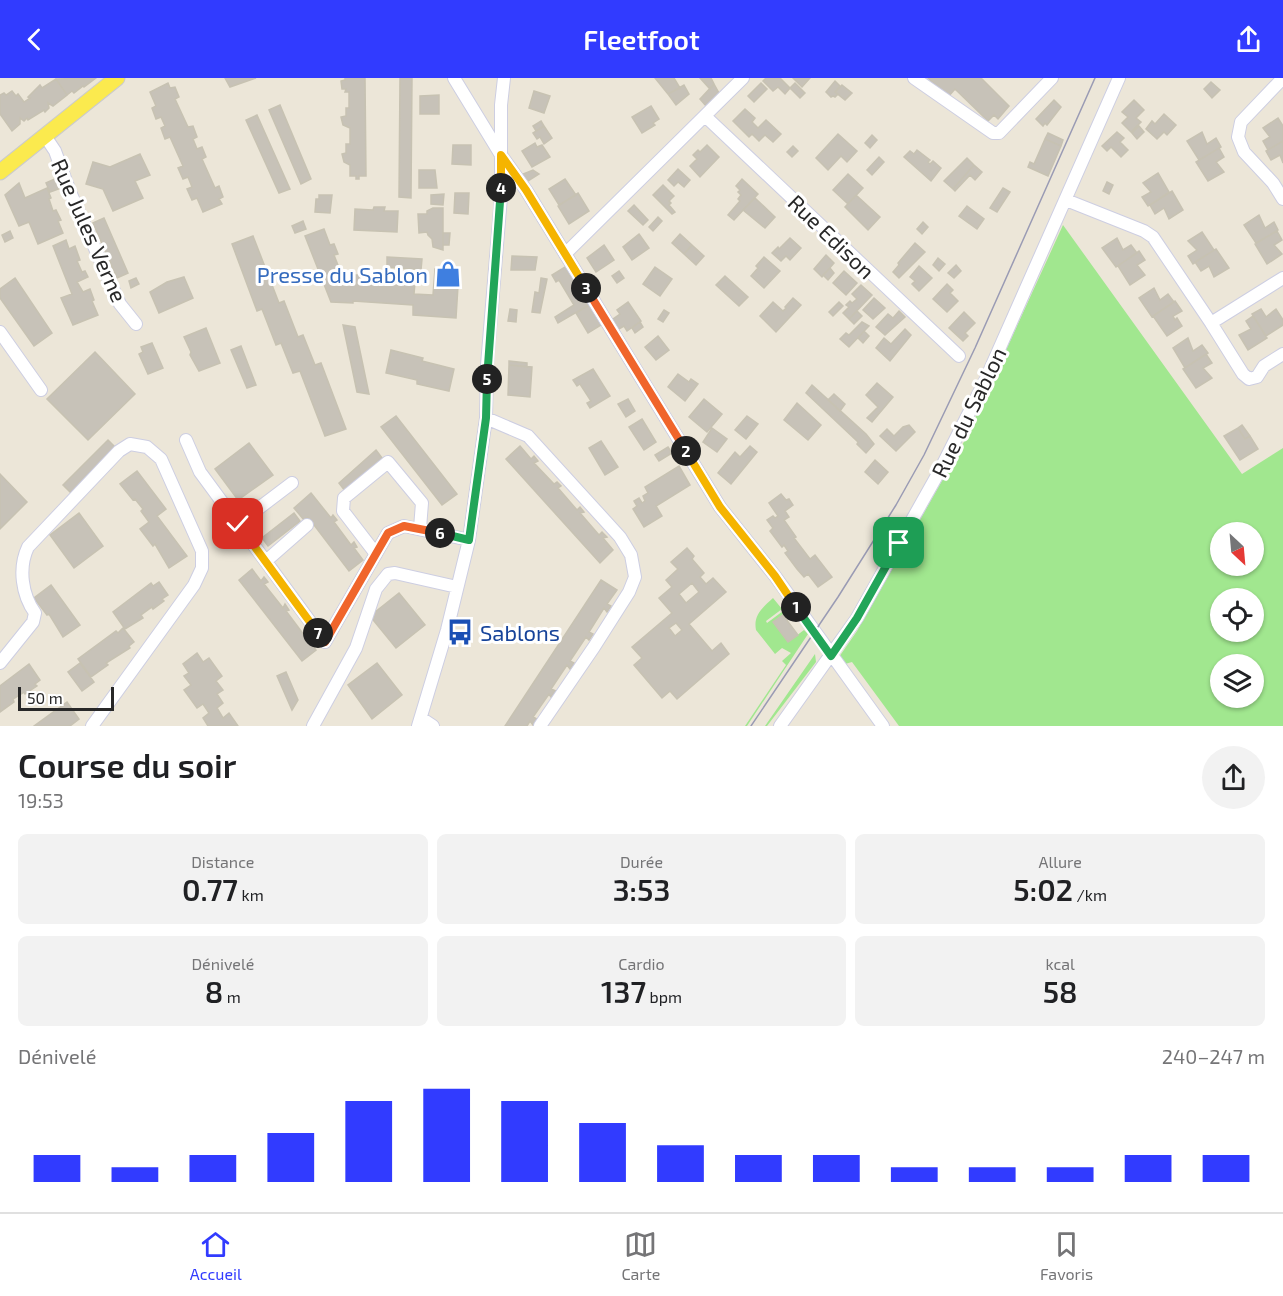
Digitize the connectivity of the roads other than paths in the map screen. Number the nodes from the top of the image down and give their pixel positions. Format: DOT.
graph roads {
  1 [pos="117,78"];
  2 [pos="454,78"];
  3 [pos="504,78"];
  4 [pos="743,78"];
  5 [pos="914,78"];
  6 [pos="1052,78"];
  7 [pos="1119,78"];
  8 [pos="1282,79"];
  9 [pos="705,116"];
  10 [pos="45,136"];
  11 [pos="501,155"];
  12 [pos="0,172"];
  13 [pos="1283,199"];
  14 [pos="1066,200"];
  15 [pos="566,254"];
  16 [pos="1283,278"];
  17 [pos="1210,323"];
  18 [pos="136,324"];
  19 [pos="0,332"];
  20 [pos="1283,354"];
  21 [pos="958,356"];
  22 [pos="41,390"];
  23 [pos="486,418"];
  24 [pos="186,440"];
  25 [pos="292,483"];
  26 [pos="238,524"];
  27 [pos="307,525"];
  28 [pos="420,528"];
  29 [pos="469,540"];
  30 [pos="376,554"];
  31 [pos="266,561"];
  32 [pos="457,587"];
  33 [pos="831,656"];
  34 [pos="0,663"];
  35 [pos="420,722"];
  36 [pos="92,726"];
  37 [pos="313,726"];
  38 [pos="433,726"];
  39 [pos="540,726"];
  40 [pos="780,726"];
  41 [pos="883,726"];
  1 -- 10 [label="main road"];
  2 -- 11 [label="street"];
  3 -- 11 [label="street"];
  4 -- 9 [label="street"];
  5 -- 6 [label="street"];
  7 -- 14 [label="street, Rue du Sablon"];
  8 -- 13 [label="street"];
  9 -- 15 [label="street"];
  9 -- 21 [label="street, Rue Edison"];
  10 -- 12 [label="main road"];
  10 -- 18 [label="street, Rue Jules Verne"];
  11 -- 15 [label="street"];
  11 -- 23 [label="street"];
  14 -- 17 [label="street"];
  14 -- 33 [label="street, Rue du Sablon"];
  15 -- 33 [label="street"];
  16 -- 17 [label="street"];
  17 -- 20 [label="street"];
  19 -- 22 [label="street"];
  23 -- 29 [label="street"];
  23 -- 39 [label="street"];
  24 -- 26 [label="street"];
  25 -- 26 [label="street"];
  26 -- 31 [label="street"];
  27 -- 31 [label="street"];
  28 -- 29 [label="street"];
  28 -- 30 [label="street"];
  28 -- 30 [label="street"];
  29 -- 32 [label="street"];
  30 -- 31 [label="street"];
  32 -- 35 [label="street"];
  32 -- 37 [label="street"];
  33 -- 40 [label="street, Rue du Sablon"];
  33 -- 41 [label="street"];
  34 -- 36 [label="street"];
  35 -- 38 [label="street"];
}
